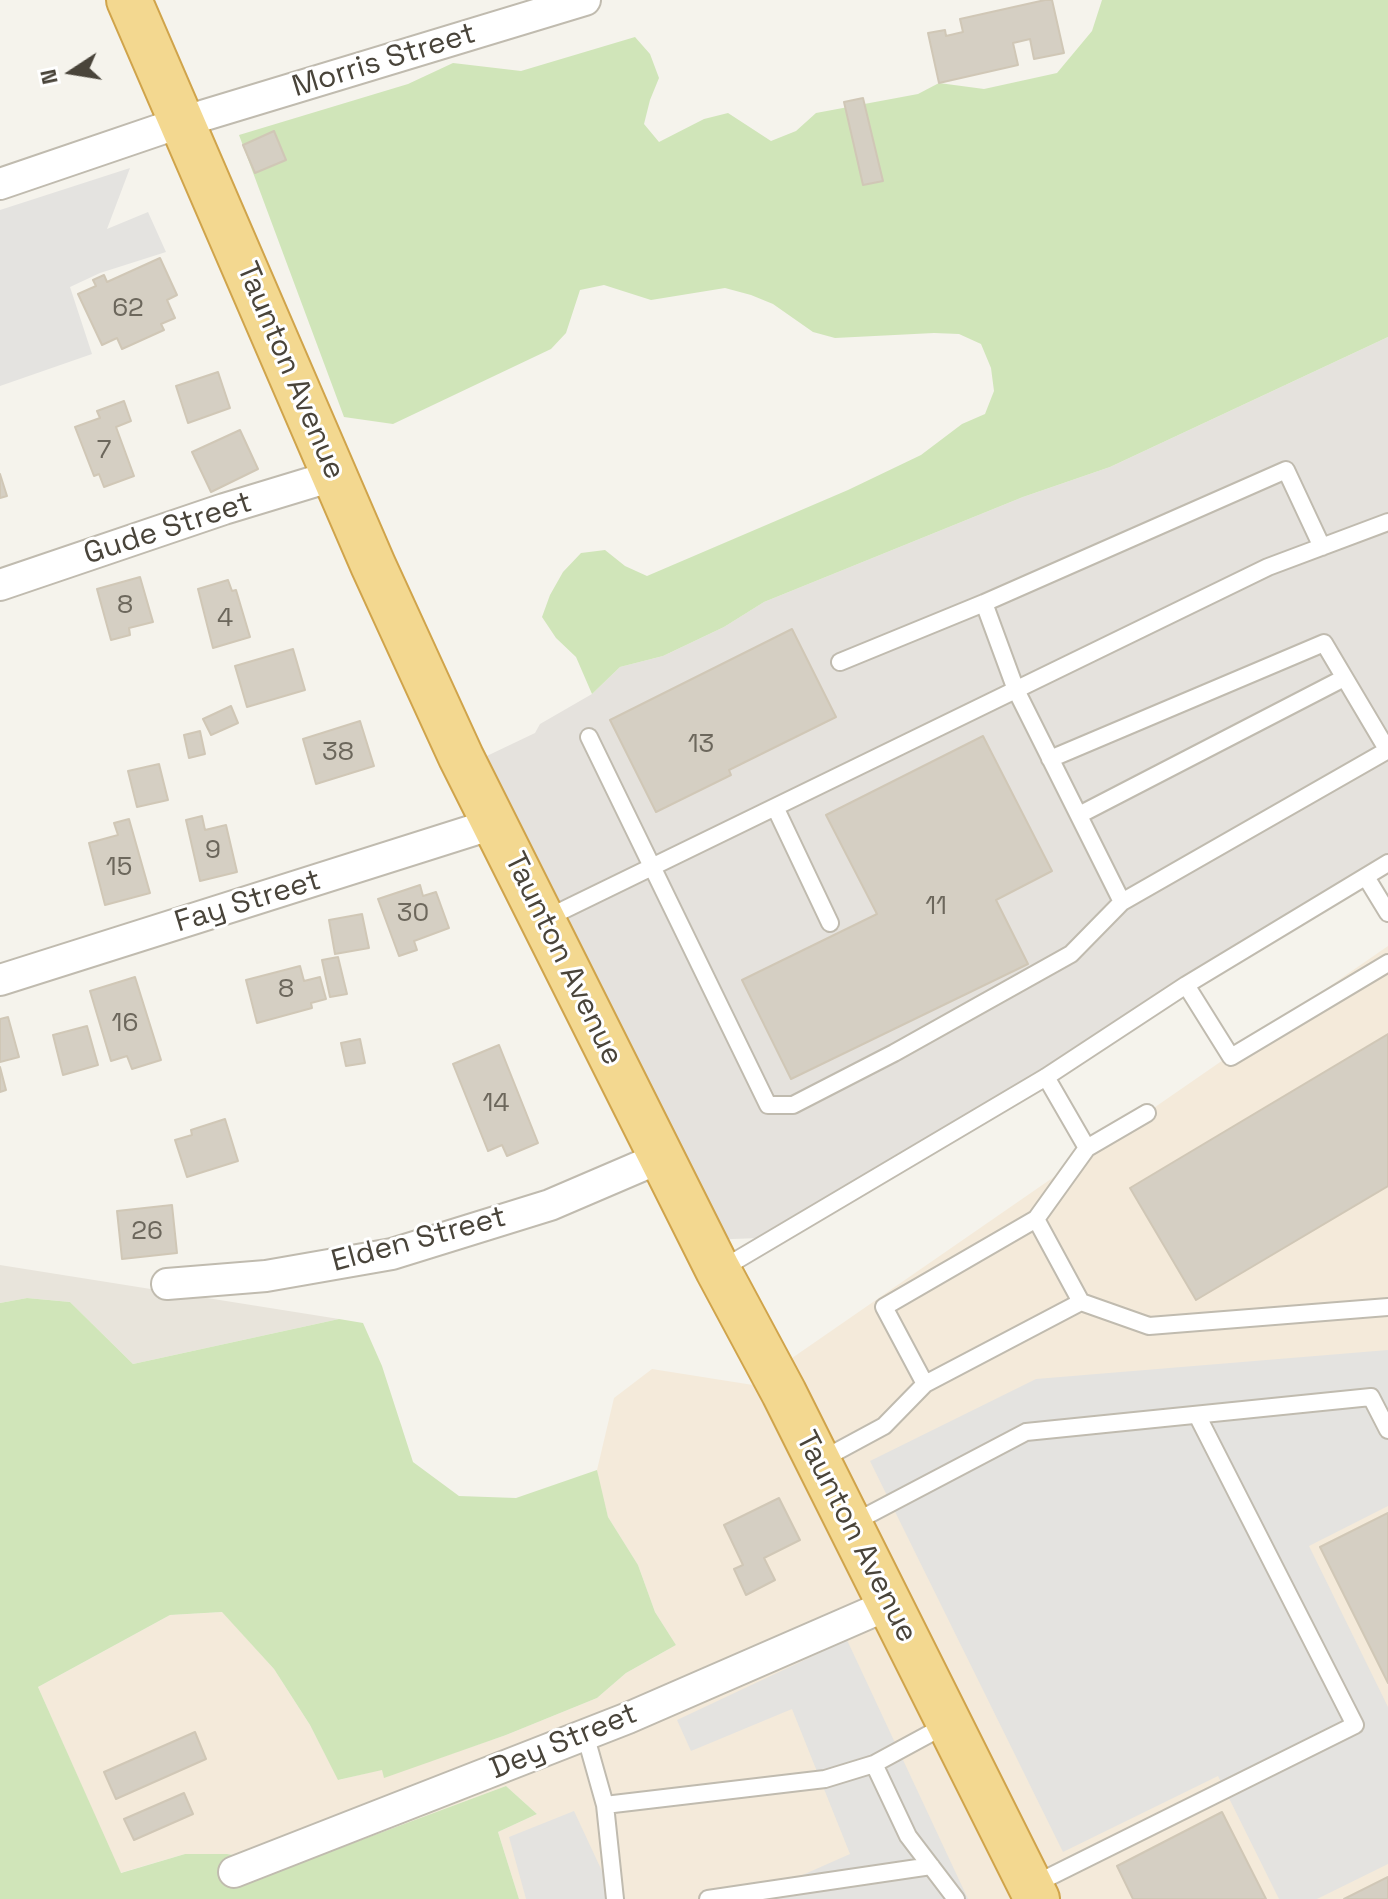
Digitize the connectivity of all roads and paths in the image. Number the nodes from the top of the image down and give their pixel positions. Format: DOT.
graph roads {
  1 [pos="129,0"];
  2 [pos="585,0"];
  3 [pos="182,122"];
  4 [pos="0,184"];
  5 [pos="336,475"];
  6 [pos="1388,522"];
  7 [pos="1322,547"];
  8 [pos="0,585"];
  9 [pos="984,603"];
  10 [pos="840,662"];
  11 [pos="1344,678"];
  12 [pos="1016,690"];
  13 [pos="589,737"];
  14 [pos="1388,750"];
  15 [pos="1050,759"];
  16 [pos="775,807"];
  17 [pos="1079,815"];
  18 [pos="496,823"];
  19 [pos="1388,863"];
  20 [pos="651,868"];
  21 [pos="1366,877"];
  22 [pos="1122,902"];
  23 [pos="1388,913"];
  24 [pos="544,920"];
  25 [pos="830,923"];
  26 [pos="1388,963"];
  27 [pos="0,980"];
  28 [pos="1186,985"];
  29 [pos="1046,1077"];
  30 [pos="1147,1113"];
  31 [pos="1087,1148"];
  32 [pos="662,1157"];
  33 [pos="1036,1219"];
  34 [pos="718,1270"];
  35 [pos="167,1284"];
  36 [pos="1081,1302"];
  37 [pos="1388,1307"];
  38 [pos="925,1384"];
  39 [pos="1197,1415"];
  40 [pos="1388,1430"];
  41 [pos="818,1462"];
  42 [pos="850,1525"];
  43 [pos="890,1604"];
  44 [pos="949,1723"];
  45 [pos="585,1734"];
  46 [pos="874,1764"];
  47 [pos="605,1805"];
  48 [pos="931,1866"];
  49 [pos="234,1872"];
  50 [pos="1034,1892"];
  51 [pos="615,1899"];
  52 [pos="708,1899"];
  53 [pos="956,1899"];
  1 -- 3 [label="highway, Taunton Avenue"];
  2 -- 3 [label="street, Morris Street"];
  3 -- 4 [label="street, Morris Street"];
  3 -- 5 [label="highway, Taunton Avenue"];
  5 -- 8 [label="street, Gude Street"];
  5 -- 18 [label="highway, Taunton Avenue"];
  6 -- 7 [label="lane"];
  7 -- 9 [label="lane"];
  7 -- 12 [label="lane"];
  9 -- 10 [label="lane"];
  9 -- 12 [label="lane"];
  11 -- 14 [label="lane"];
  11 -- 15 [label="lane"];
  11 -- 17 [label="lane"];
  12 -- 15 [label="lane"];
  12 -- 16 [label="lane"];
  13 -- 20 [label="lane"];
  14 -- 22 [label="lane"];
  15 -- 17 [label="lane"];
  16 -- 20 [label="lane"];
  16 -- 25 [label="lane"];
  17 -- 22 [label="lane"];
  18 -- 24 [label="highway, Taunton Avenue"];
  18 -- 27 [label="street, Fay Street"];
  19 -- 21 [label="lane"];
  20 -- 22 [label="lane"];
  20 -- 24 [label="lane"];
  21 -- 23 [label="lane"];
  21 -- 28 [label="lane"];
  24 -- 32 [label="highway, Taunton Avenue"];
  26 -- 28 [label="lane"];
  28 -- 29 [label="lane"];
  29 -- 31 [label="lane"];
  29 -- 34 [label="lane"];
  30 -- 31 [label="lane"];
  31 -- 33 [label="lane"];
  32 -- 34 [label="highway, Taunton Avenue"];
  32 -- 35 [label="street, Elden Street"];
  33 -- 36 [label="lane"];
  33 -- 38 [label="lane"];
  34 -- 41 [label="highway, Taunton Avenue"];
  36 -- 37 [label="lane"];
  36 -- 38 [label="lane"];
  38 -- 41 [label="lane"];
  39 -- 40 [label="lane"];
  39 -- 42 [label="lane"];
  39 -- 50 [label="lane"];
  41 -- 42 [label="highway, Taunton Avenue"];
  42 -- 43 [label="highway, Taunton Avenue"];
  43 -- 44 [label="highway, Taunton Avenue"];
  43 -- 45 [label="street, Dey Street"];
  44 -- 46 [label="lane"];
  44 -- 50 [label="highway, Taunton Avenue"];
  45 -- 47 [label="lane"];
  45 -- 49 [label="street, Dey Street"];
  46 -- 47 [label="lane"];
  46 -- 48 [label="lane"];
  47 -- 51 [label="lane"];
  48 -- 52 [label="lane"];
  48 -- 53 [label="lane"];
}
